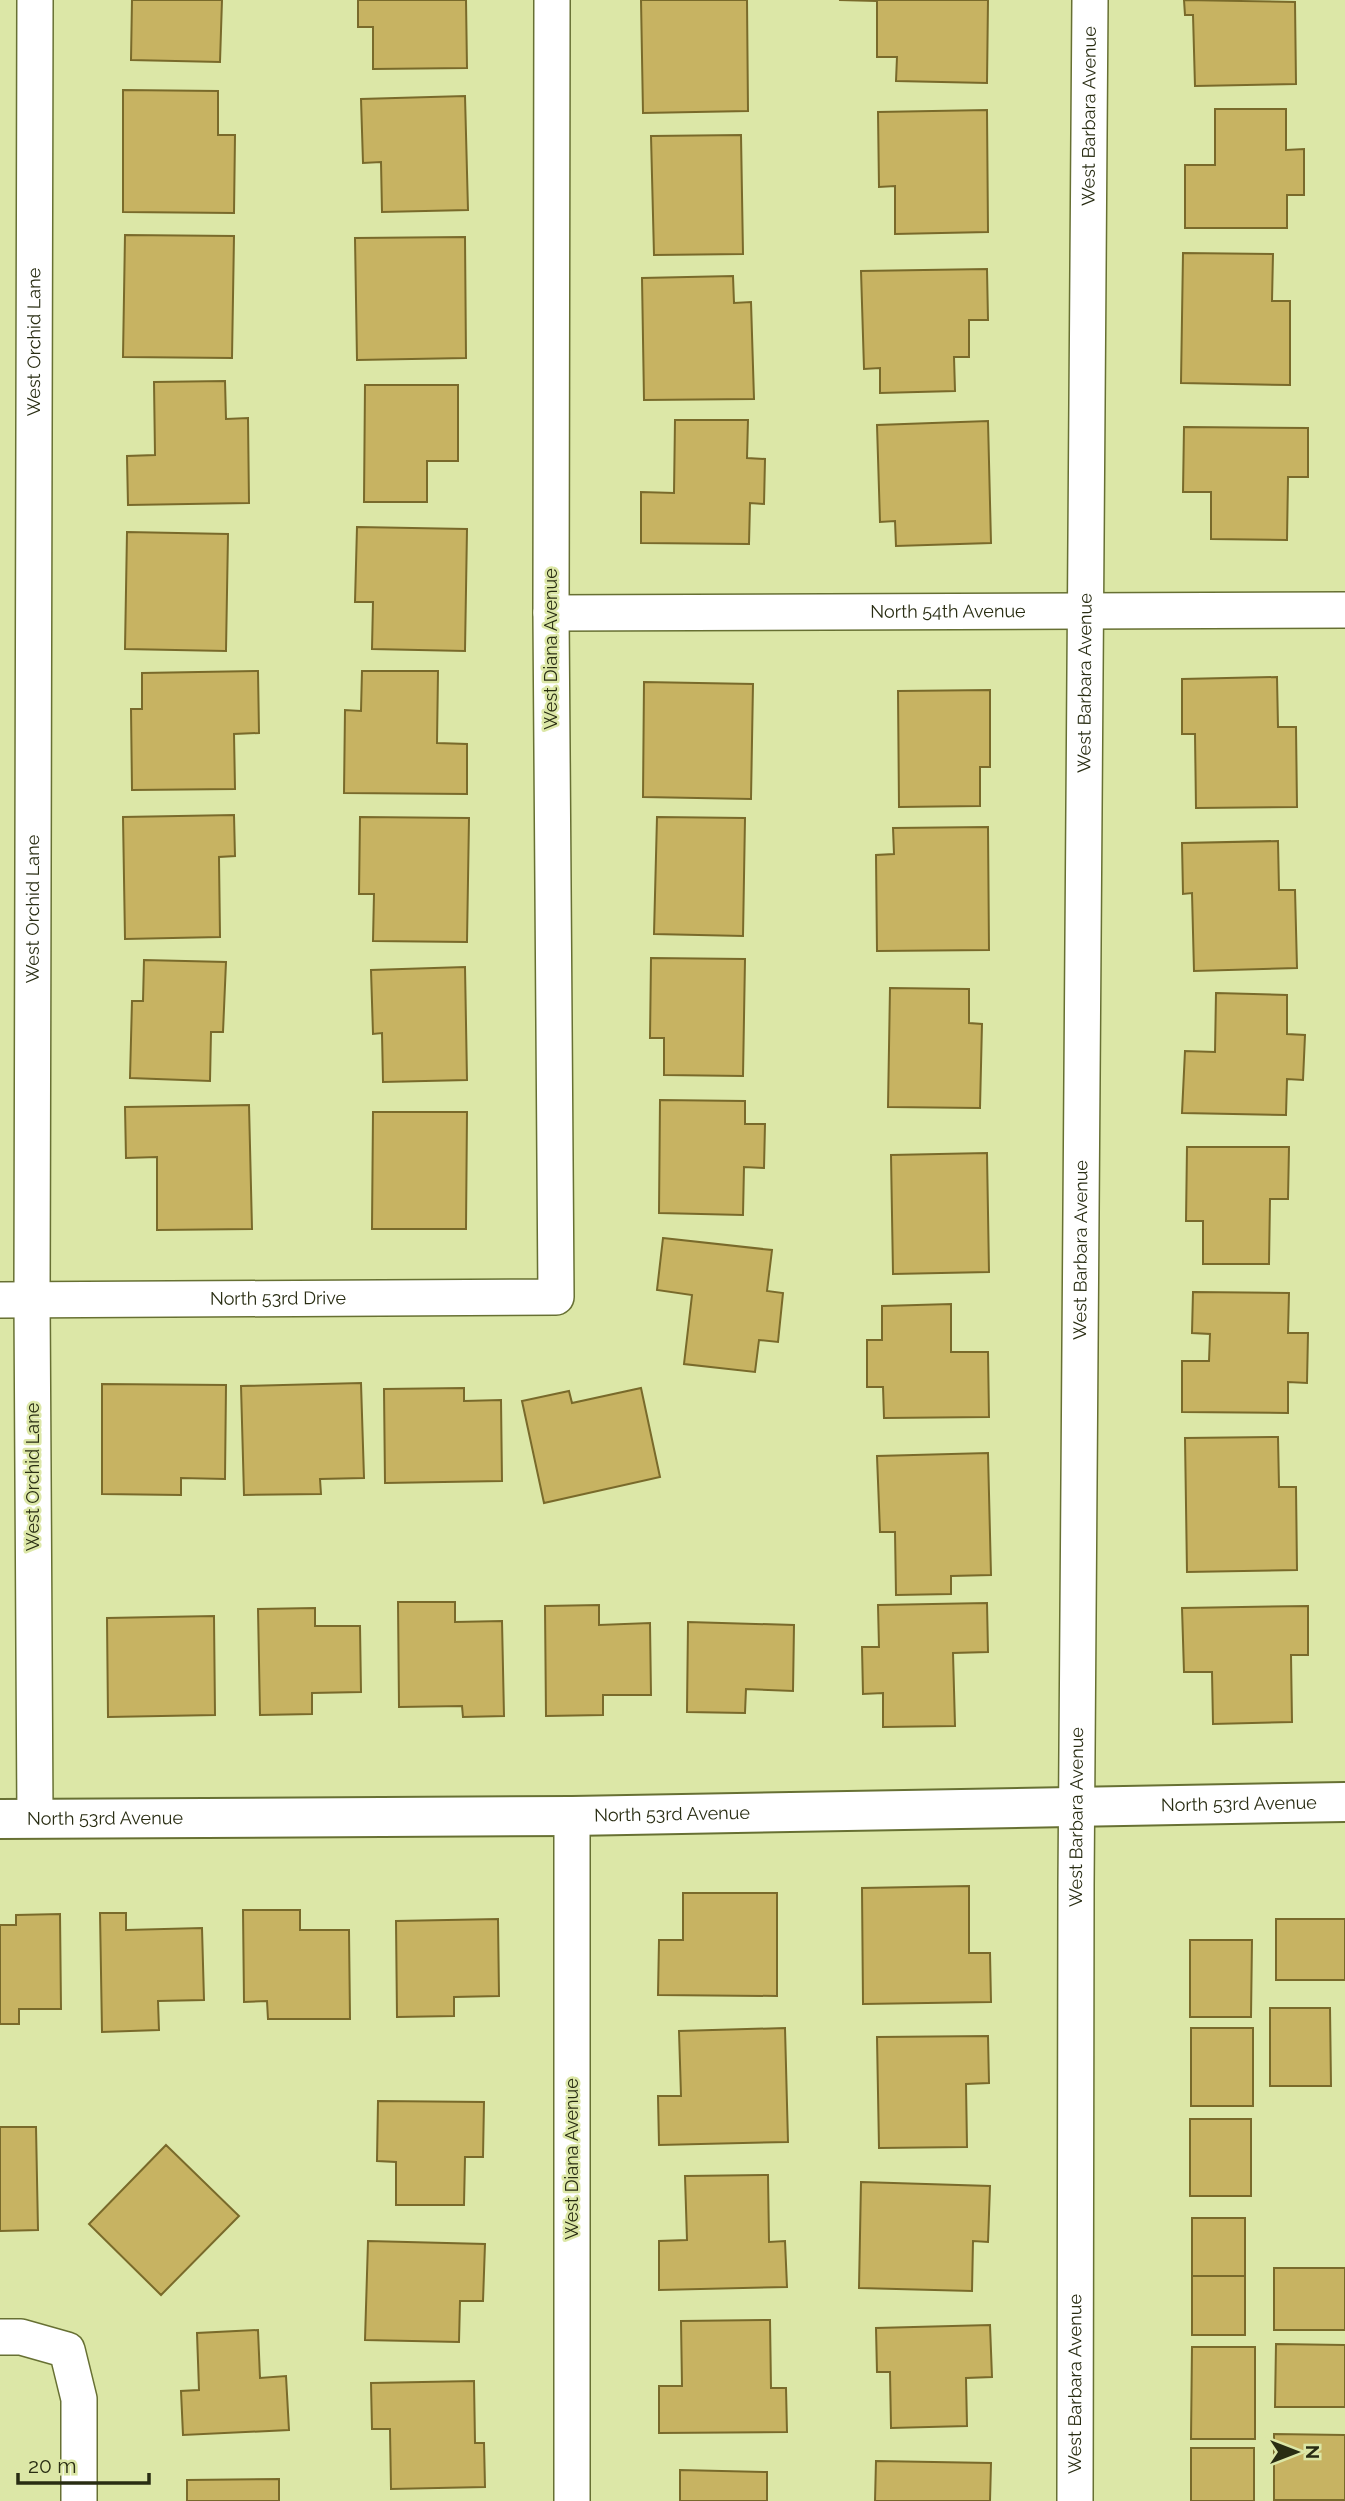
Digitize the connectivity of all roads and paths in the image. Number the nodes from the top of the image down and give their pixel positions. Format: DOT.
graph roads {
  1 [pos="35,0"];
  2 [pos="552,0"];
  3 [pos="1090,0"];
  4 [pos="1087,609"];
  5 [pos="1345,610"];
  6 [pos="551,612"];
  7 [pos="556,1297"];
  8 [pos="16,1300"];
  9 [pos="1345,1802"];
  10 [pos="1077,1806"];
  11 [pos="572,1816"];
  12 [pos="18,1819"];
  13 [pos="0,2337"];
  14 [pos="79,2501"];
  15 [pos="572,2501"];
  16 [pos="1075,2501"];
  1 -- 8 [label="street, West Orchid Lane"];
  2 -- 6 [label="street, West Diana Avenue"];
  3 -- 4 [label="street, West Barbara Avenue"];
  4 -- 5 [label="street, North 54th Avenue"];
  4 -- 6 [label="street, North 54th Avenue"];
  4 -- 10 [label="street, West Barbara Avenue"];
  6 -- 7 [label="street, West Diana Avenue"];
  7 -- 8 [label="street, North 53rd Drive"];
  8 -- 12 [label="street, West Orchid Lane"];
  9 -- 10 [label="street, North 53rd Avenue"];
  10 -- 11 [label="street, North 53rd Avenue"];
  10 -- 16 [label="street, West Barbara Avenue"];
  11 -- 12 [label="street, North 53rd Avenue"];
  11 -- 15 [label="street, West Diana Avenue"];
  13 -- 14 [label="street"];
}
